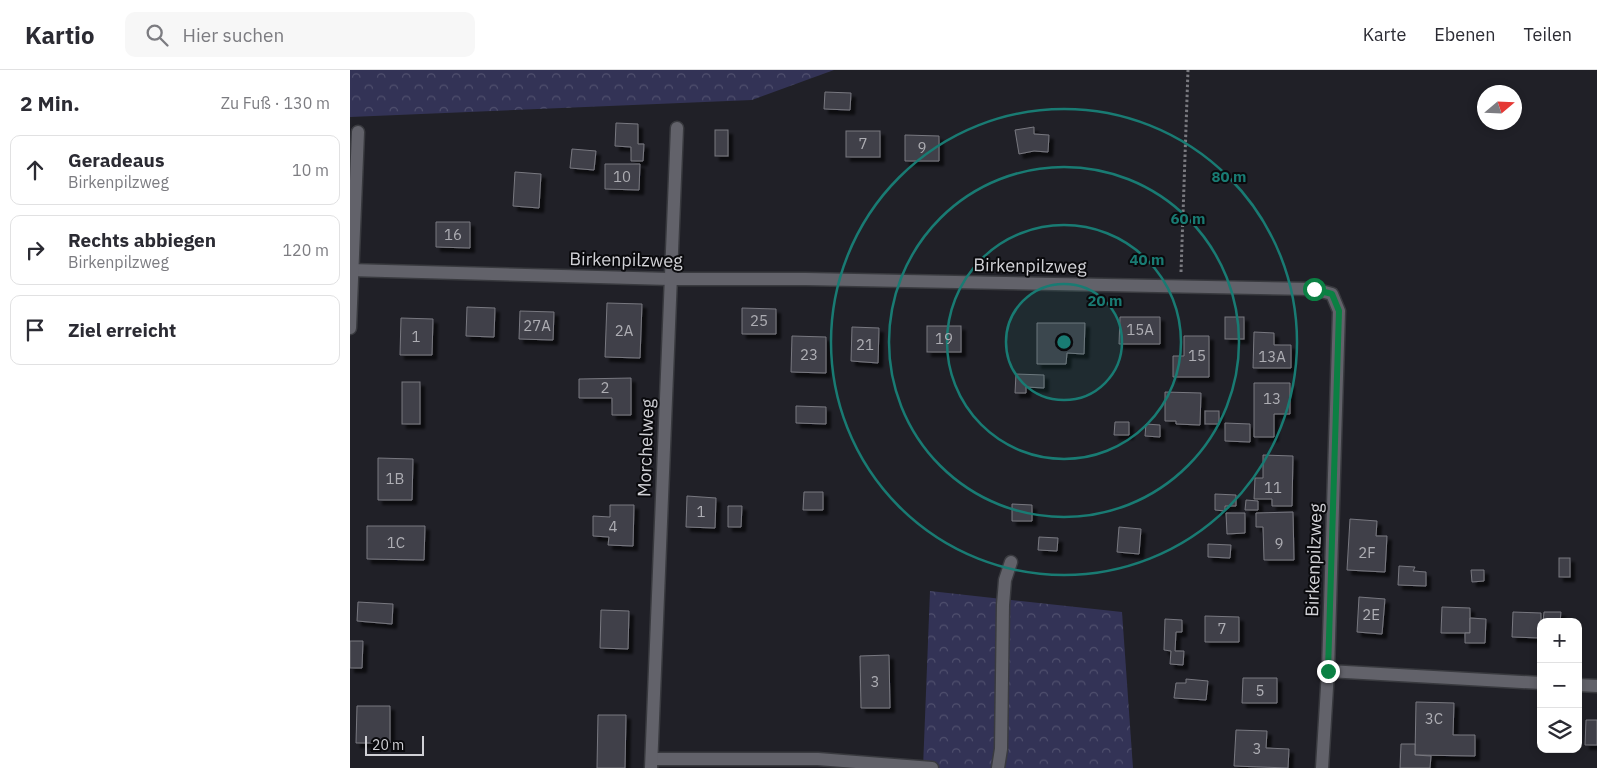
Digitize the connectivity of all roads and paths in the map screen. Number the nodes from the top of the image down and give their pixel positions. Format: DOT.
graph roads {
  1 [pos="1188,70"];
  2 [pos="677,128"];
  3 [pos="358,132"];
  4 [pos="351,270"];
  5 [pos="670,279"];
  6 [pos="1180,286"];
  7 [pos="350,328"];
  8 [pos="1011,562"];
  9 [pos="1328,671"];
  10 [pos="1537,683"];
  11 [pos="1582,685"];
  12 [pos="1597,686"];
  13 [pos="652,764"];
  14 [pos="932,768"];
  15 [pos="998,768"];
  16 [pos="1322,768"];
  1 -- 6 [label="path"];
  2 -- 5 [label="street, Morchelweg"];
  3 -- 4 [label="street"];
  4 -- 5 [label="street, Birkenpilzweg"];
  4 -- 7 [label="street"];
  5 -- 6 [label="street, Birkenpilzweg"];
  5 -- 13 [label="street, Morchelweg"];
  6 -- 9 [label="street, Birkenpilzweg"];
  8 -- 15 [label="street"];
  9 -- 10 [label="street"];
  9 -- 16 [label="street, Birkenpilzweg"];
  11 -- 12 [label="street"];
  13 -- 14 [label="street"];
}
